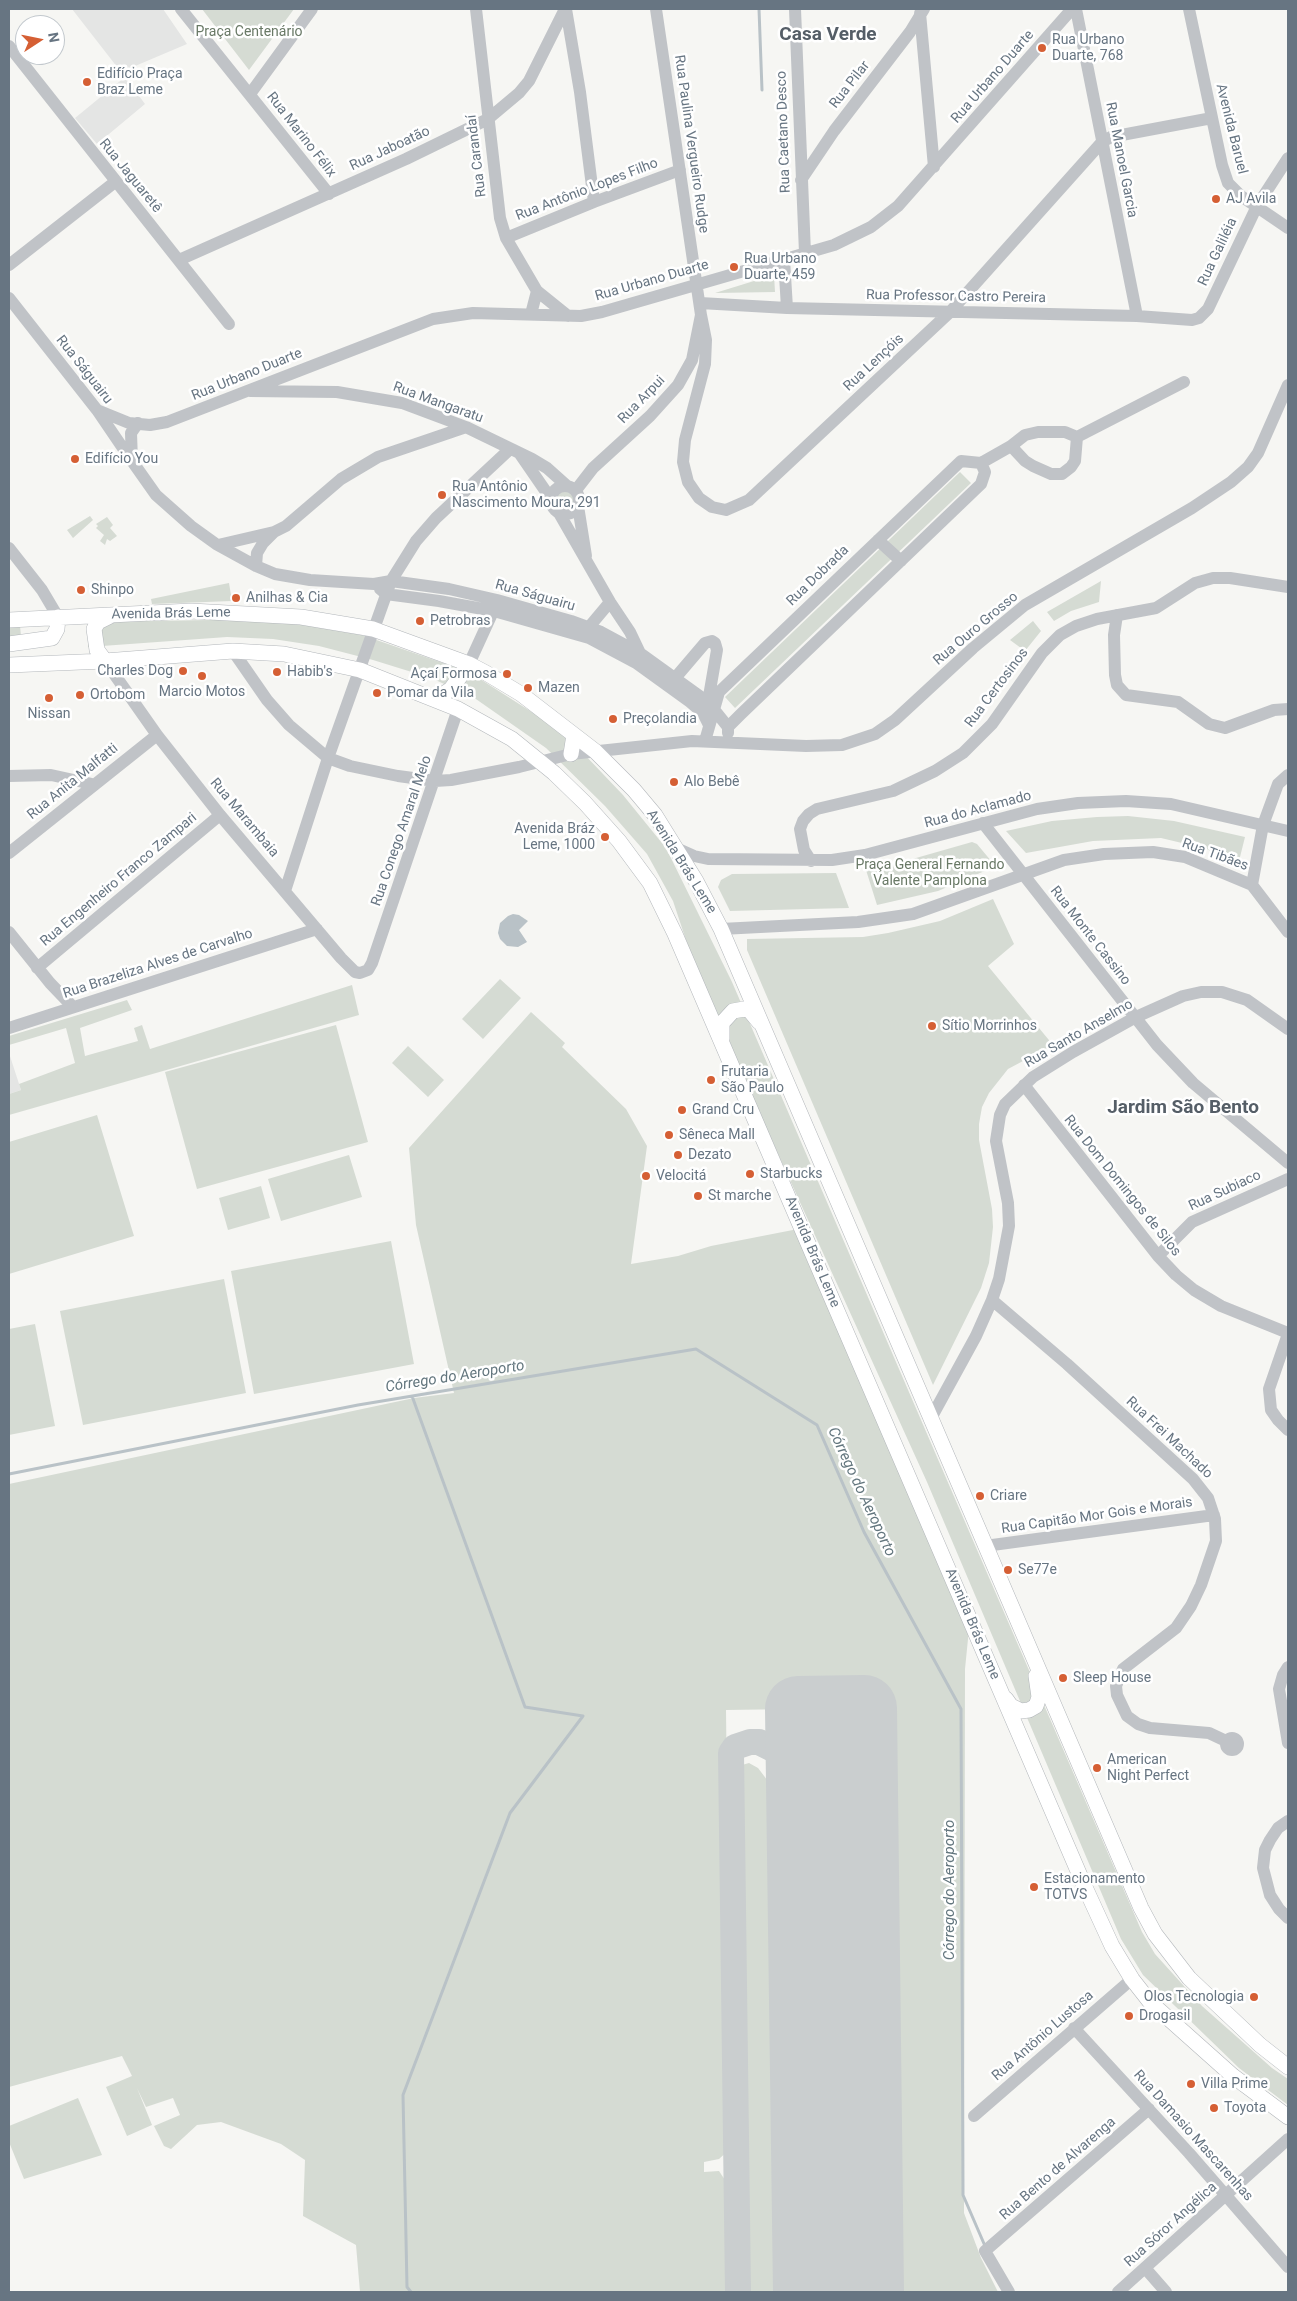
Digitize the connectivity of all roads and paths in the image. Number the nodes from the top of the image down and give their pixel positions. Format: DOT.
graph roads {
  1 [pos="181,9"];
  2 [pos="312,9"];
  3 [pos="476,9"];
  4 [pos="565,9"];
  5 [pos="656,9"];
  6 [pos="795,9"];
  7 [pos="1074,9"];
  8 [pos="1189,9"];
  9 [pos="921,11"];
  10 [pos="9,46"];
  11 [pos="250,94"];
  12 [pos="1212,118"];
  13 [pos="488,119"];
  14 [pos="1102,142"];
  15 [pos="1288,158"];
  16 [pos="934,167"];
  17 [pos="680,170"];
  18 [pos="801,180"];
  19 [pos="116,182"];
  20 [pos="328,194"];
  21 [pos="594,202"];
  22 [pos="1257,206"];
  23 [pos="1288,228"];
  24 [pos="506,238"];
  25 [pos="804,253"];
  26 [pos="784,259"];
  27 [pos="178,260"];
  28 [pos="9,265"];
  29 [pos="697,284"];
  30 [pos="537,291"];
  31 [pos="9,298"];
  32 [pos="787,308"];
  33 [pos="701,309"];
  34 [pos="1208,309"];
  35 [pos="950,312"];
  36 [pos="530,314"];
  37 [pos="568,316"];
  38 [pos="1137,316"];
  39 [pos="229,324"];
  40 [pos="294,371"];
  41 [pos="1184,382"];
  42 [pos="1288,384"];
  43 [pos="248,390"];
  44 [pos="312,392"];
  45 [pos="97,410"];
  46 [pos="138,424"];
  47 [pos="466,427"];
  48 [pos="1077,437"];
  49 [pos="1011,446"];
  50 [pos="515,452"];
  51 [pos="132,461"];
  52 [pos="981,463"];
  53 [pos="571,487"];
  54 [pos="550,499"];
  55 [pos="578,506"];
  56 [pos="559,513"];
  57 [pos="274,532"];
  58 [pos="878,540"];
  59 [pos="218,545"];
  60 [pos="9,548"];
  61 [pos="901,561"];
  62 [pos="588,564"];
  63 [pos="256,566"];
  64 [pos="391,581"];
  65 [pos="374,584"];
  66 [pos="1288,587"];
  67 [pos="386,594"];
  68 [pos="610,602"];
  69 [pos="496,605"];
  70 [pos="119,614"];
  71 [pos="1117,615"];
  72 [pos="58,618"];
  73 [pos="9,620"];
  74 [pos="373,629"];
  75 [pos="585,631"];
  76 [pos="9,644"];
  77 [pos="232,651"];
  78 [pos="638,658"];
  79 [pos="105,661"];
  80 [pos="469,664"];
  81 [pos="9,665"];
  82 [pos="360,670"];
  83 [pos="671,682"];
  84 [pos="432,697"];
  85 [pos="711,706"];
  86 [pos="458,709"];
  87 [pos="1288,709"];
  88 [pos="709,725"];
  89 [pos="728,727"];
  90 [pos="574,734"];
  91 [pos="157,735"];
  92 [pos="705,741"];
  93 [pos="728,741"];
  94 [pos="595,751"];
  95 [pos="571,754"];
  96 [pos="328,758"];
  97 [pos="542,762"];
  98 [pos="1288,774"];
  99 [pos="9,776"];
  100 [pos="435,781"];
  101 [pos="92,784"];
  102 [pos="220,815"];
  103 [pos="983,823"];
  104 [pos="1263,825"];
  105 [pos="1288,831"];
  106 [pos="676,848"];
  107 [pos="9,853"];
  108 [pos="811,861"];
  109 [pos="1022,874"];
  110 [pos="1252,885"];
  111 [pos="285,891"];
  112 [pos="317,929"];
  113 [pos="721,929"];
  114 [pos="9,932"];
  115 [pos="1288,932"];
  116 [pos="372,964"];
  117 [pos="37,968"];
  118 [pos="73,1007"];
  119 [pos="1136,1018"];
  120 [pos="762,1024"];
  121 [pos="9,1028"];
  122 [pos="1288,1029"];
  123 [pos="722,1042"];
  124 [pos="1024,1084"];
  125 [pos="1288,1163"];
  126 [pos="1288,1179"];
  127 [pos="1158,1256"];
  128 [pos="992,1300"];
  129 [pos="1288,1333"];
  130 [pos="930,1420"];
  131 [pos="1288,1430"];
  132 [pos="1214,1515"];
  133 [pos="985,1546"];
  134 [pos="1031,1652"];
  135 [pos="1288,1667"];
  136 [pos="996,1680"];
  137 [pos="1226,1741"];
  138 [pos="1288,1743"];
  139 [pos="1288,1821"];
  140 [pos="1288,1918"];
  141 [pos="1132,1979"];
  142 [pos="1074,2028"];
  143 [pos="1288,2067"];
  144 [pos="1149,2109"];
  145 [pos="974,2116"];
  146 [pos="1288,2117"];
  147 [pos="1288,2139"];
  148 [pos="1226,2195"];
  149 [pos="1288,2267"];
  150 [pos="1145,2268"];
  151 [pos="1008,2292"];
  152 [pos="1118,2292"];
  153 [pos="1166,2292"];
  1 -- 11 [label="street, Rua Marino Félix"];
  2 -- 11 [label="street"];
  3 -- 13 [label="street, Rua Carandaí"];
  4 -- 13 [label="street, Rua Jaboatão"];
  4 -- 21 [label="street"];
  5 -- 17 [label="street, Rua Paulina Vergueiro Rudge"];
  6 -- 18 [label="street, Rua Caetano Desco"];
  7 -- 14 [label="street, Rua Manoel Garcia"];
  7 -- 16 [label="street, Rua Urbano Duarte"];
  8 -- 12 [label="street, Avenida Baruel"];
  9 -- 16 [label="street"];
  9 -- 18 [label="street, Rua Pilar"];
  10 -- 19 [label="street, Rua Jaguaretê"];
  11 -- 20 [label="street, Rua Marino Félix"];
  12 -- 14 [label="street"];
  12 -- 22 [label="street, Avenida Baruel"];
  13 -- 20 [label="street, Rua Jaboatão"];
  13 -- 24 [label="street, Rua Carandaí"];
  14 -- 35 [label="street, Rua Lençóis"];
  14 -- 38 [label="street, Rua Manoel Garcia"];
  15 -- 22 [label="street, Rua Galiléia"];
  16 -- 25 [label="street, Rua Urbano Duarte"];
  17 -- 21 [label="street, Rua Antônio Lopes Filho"];
  17 -- 29 [label="street, Rua Paulina Vergueiro Rudge"];
  18 -- 25 [label="street, Rua Caetano Desco"];
  19 -- 27 [label="street, Rua Jaguaretê"];
  19 -- 28 [label="street"];
  20 -- 27 [label="street, Rua Jaboatão"];
  21 -- 24 [label="street, Rua Antônio Lopes Filho"];
  22 -- 23 [label="street, Avenida Baruel"];
  22 -- 34 [label="street, Rua Galiléia"];
  24 -- 30 [label="street, Rua Carandaí"];
  25 -- 26 [label="street, Rua Urbano Duarte"];
  26 -- 29 [label="street, Rua Urbano Duarte"];
  26 -- 32 [label="street"];
  27 -- 39 [label="street, Rua Jaguaretê"];
  29 -- 33 [label="street, Rua Arpui"];
  29 -- 37 [label="street, Rua Urbano Duarte"];
  30 -- 36 [label="street"];
  30 -- 37 [label="street, Rua Carandaí"];
  31 -- 45 [label="street, Rua Ságuairu"];
  32 -- 33 [label="street, Rua Professor Castro Pereira"];
  32 -- 35 [label="street, Rua Professor Castro Pereira"];
  33 -- 35 [label="street, Rua Lençóis"];
  33 -- 53 [label="street, Rua Arpui"];
  34 -- 38 [label="street, Rua Professor Castro Pereira"];
  35 -- 38 [label="street, Rua Professor Castro Pereira"];
  36 -- 37 [label="street, Rua Urbano Duarte"];
  36 -- 40 [label="street, Rua Urbano Duarte"];
  40 -- 43 [label="street, Rua Urbano Duarte"];
  40 -- 44 [label="street"];
  41 -- 48 [label="street"];
  42 -- 93 [label="street, Rua Ouro Grosso"];
  43 -- 44 [label="street, Rua Mangaratu"];
  43 -- 46 [label="street, Rua Urbano Duarte"];
  44 -- 47 [label="street, Rua Mangaratu"];
  45 -- 46 [label="street, Rua Urbano Duarte"];
  45 -- 51 [label="street, Rua Ságuairu"];
  46 -- 51 [label="street"];
  47 -- 50 [label="street, Rua Mangaratu"];
  47 -- 57 [label="street"];
  48 -- 49 [label="street, Rua Dobrada"];
  48 -- 49 [label="street"];
  49 -- 52 [label="street, Rua Dobrada"];
  50 -- 53 [label="street, Rua Mangaratu"];
  50 -- 54 [label="street, Rua Mangaratu"];
  50 -- 64 [label="street"];
  51 -- 59 [label="street, Rua Ságuairu"];
  52 -- 58 [label="street, Rua Dobrada"];
  52 -- 61 [label="street"];
  53 -- 54 [label="street"];
  53 -- 55 [label="street"];
  54 -- 56 [label="street"];
  55 -- 56 [label="street"];
  55 -- 62 [label="street"];
  56 -- 62 [label="street"];
  57 -- 59 [label="street"];
  57 -- 63 [label="street"];
  58 -- 61 [label="street"];
  58 -- 85 [label="street, Rua Dobrada"];
  59 -- 63 [label="street, Rua Ságuairu"];
  60 -- 72 [label="street"];
  61 -- 89 [label="street"];
  62 -- 68 [label="street"];
  63 -- 65 [label="street, Rua Ságuairu"];
  64 -- 65 [label="street, Rua Ságuairu"];
  64 -- 67 [label="street"];
  64 -- 69 [label="street, Rua Ságuairu"];
  65 -- 67 [label="street"];
  66 -- 71 [label="street, Rua Certosinos"];
  67 -- 69 [label="street, Rua Ságuairu"];
  67 -- 74 [label="street"];
  68 -- 75 [label="street"];
  68 -- 78 [label="street"];
  69 -- 75 [label="street, Rua Ságuairu"];
  69 -- 80 [label="street"];
  70 -- 72 [label="main road, Avenida Brás Leme"];
  70 -- 74 [label="main road, Avenida Brás Leme"];
  70 -- 79 [label="main road"];
  71 -- 87 [label="street"];
  71 -- 108 [label="street, Rua Certosinos"];
  72 -- 73 [label="main road, Avenida Brás Leme"];
  72 -- 76 [label="main road"];
  74 -- 80 [label="main road, Avenida Brás Leme"];
  74 -- 82 [label="street"];
  75 -- 78 [label="street, Rua Ságuairu"];
  77 -- 79 [label="main road, Avenida Brás Leme"];
  77 -- 82 [label="main road, Avenida Brás Leme"];
  77 -- 96 [label="street"];
  78 -- 83 [label="street, Rua Ságuairu"];
  79 -- 81 [label="main road, Avenida Brás Leme"];
  79 -- 91 [label="street, Rua Marambaia"];
  80 -- 84 [label="main road"];
  80 -- 90 [label="main road, Avenida Brás Leme"];
  82 -- 84 [label="main road, Avenida Brás Leme"];
  82 -- 96 [label="street"];
  83 -- 85 [label="street, Rua Ságuairu"];
  83 -- 85 [label="street"];
  83 -- 88 [label="street, Rua Ságuairu"];
  84 -- 86 [label="main road, Avenida Brás Leme"];
  85 -- 88 [label="street, Rua Dobrada"];
  85 -- 89 [label="street, Rua Ságuairu"];
  86 -- 97 [label="main road, Avenida Brás Leme"];
  86 -- 100 [label="street, Rua Conego Amaral Melo"];
  88 -- 92 [label="street, Rua Dobrada"];
  89 -- 93 [label="street"];
  90 -- 94 [label="main road, Avenida Brás Leme"];
  90 -- 95 [label="main road"];
  91 -- 101 [label="street, Rua Anita Malfatti"];
  91 -- 102 [label="street, Rua Marambaia"];
  92 -- 93 [label="street, Rua Ouro Grosso"];
  92 -- 94 [label="street, Rua Ouro Grosso"];
  94 -- 95 [label="street, Rua Ouro Grosso"];
  94 -- 106 [label="main road, Avenida Brás Leme"];
  95 -- 97 [label="street, Rua Ouro Grosso"];
  96 -- 100 [label="street, Rua Ouro Grosso"];
  96 -- 111 [label="street"];
  97 -- 100 [label="street, Rua Ouro Grosso"];
  97 -- 123 [label="main road, Avenida Brás Leme"];
  98 -- 104 [label="street"];
  99 -- 101 [label="street"];
  100 -- 116 [label="street, Rua Conego Amaral Melo"];
  101 -- 107 [label="street, Rua Anita Malfatti"];
  102 -- 111 [label="street, Rua Marambaia"];
  102 -- 117 [label="street, Rua Engenheiro Franco Zampari"];
  103 -- 104 [label="street, Rua do Aclamado"];
  103 -- 108 [label="street, Rua do Aclamado"];
  103 -- 109 [label="street, Rua Monte Cassino"];
  104 -- 105 [label="street, Rua do Aclamado"];
  104 -- 110 [label="street"];
  106 -- 108 [label="street, Rua do Aclamado"];
  106 -- 113 [label="main road, Avenida Brás Leme"];
  109 -- 110 [label="street, Rua Tibães"];
  109 -- 113 [label="street"];
  109 -- 119 [label="street, Rua Monte Cassino"];
  110 -- 115 [label="street, Rua Tibães"];
  111 -- 112 [label="street, Rua Marambaia"];
  112 -- 116 [label="street, Rua Marambaia"];
  112 -- 118 [label="street, Rua Brazeliza Alves de Carvalho"];
  113 -- 120 [label="main road, Avenida Brás Leme"];
  114 -- 117 [label="street"];
  117 -- 118 [label="street"];
  118 -- 121 [label="street, Rua Brazeliza Alves de Carvalho"];
  119 -- 122 [label="street, Rua Santo Anselmo"];
  119 -- 124 [label="street, Rua Santo Anselmo"];
  119 -- 125 [label="street, Rua Monte Cassino"];
  120 -- 123 [label="main road"];
  120 -- 130 [label="main road, Avenida Brás Leme"];
  123 -- 136 [label="main road, Avenida Brás Leme"];
  124 -- 127 [label="street, Rua Dom Domingos de Silos"];
  124 -- 128 [label="street, Rua Santo Anselmo"];
  126 -- 127 [label="street, Rua Subiaco"];
  127 -- 129 [label="street, Rua Dom Domingos de Silos"];
  128 -- 130 [label="street, Rua Santo Anselmo"];
  128 -- 132 [label="street, Rua Frei Machado"];
  129 -- 131 [label="street"];
  130 -- 133 [label="main road, Avenida Brás Leme"];
  132 -- 133 [label="street, Rua Capitão Mor Gois e Morais"];
  132 -- 137 [label="street, Rua Frei Machado"];
  133 -- 134 [label="main road, Avenida Brás Leme"];
  134 -- 136 [label="main road"];
  134 -- 143 [label="main road, Avenida Brás Leme"];
  135 -- 138 [label="street"];
  136 -- 141 [label="main road, Avenida Brás Leme"];
  139 -- 140 [label="street"];
  141 -- 142 [label="street, Rua Antônio Lustosa"];
  141 -- 146 [label="main road, Avenida Brás Leme"];
  142 -- 144 [label="street, Rua Damasio Mascarenhas"];
  142 -- 145 [label="street, Rua Antônio Lustosa"];
  144 -- 148 [label="street, Rua Damasio Mascarenhas"];
  144 -- 151 [label="street, Rua Bento de Alvarenga"];
  147 -- 148 [label="street, Rua Sóror Angélica"];
  148 -- 149 [label="street, Rua Damasio Mascarenhas"];
  148 -- 150 [label="street, Rua Sóror Angélica"];
  150 -- 152 [label="street, Rua Sóror Angélica"];
  150 -- 153 [label="street"];
}
